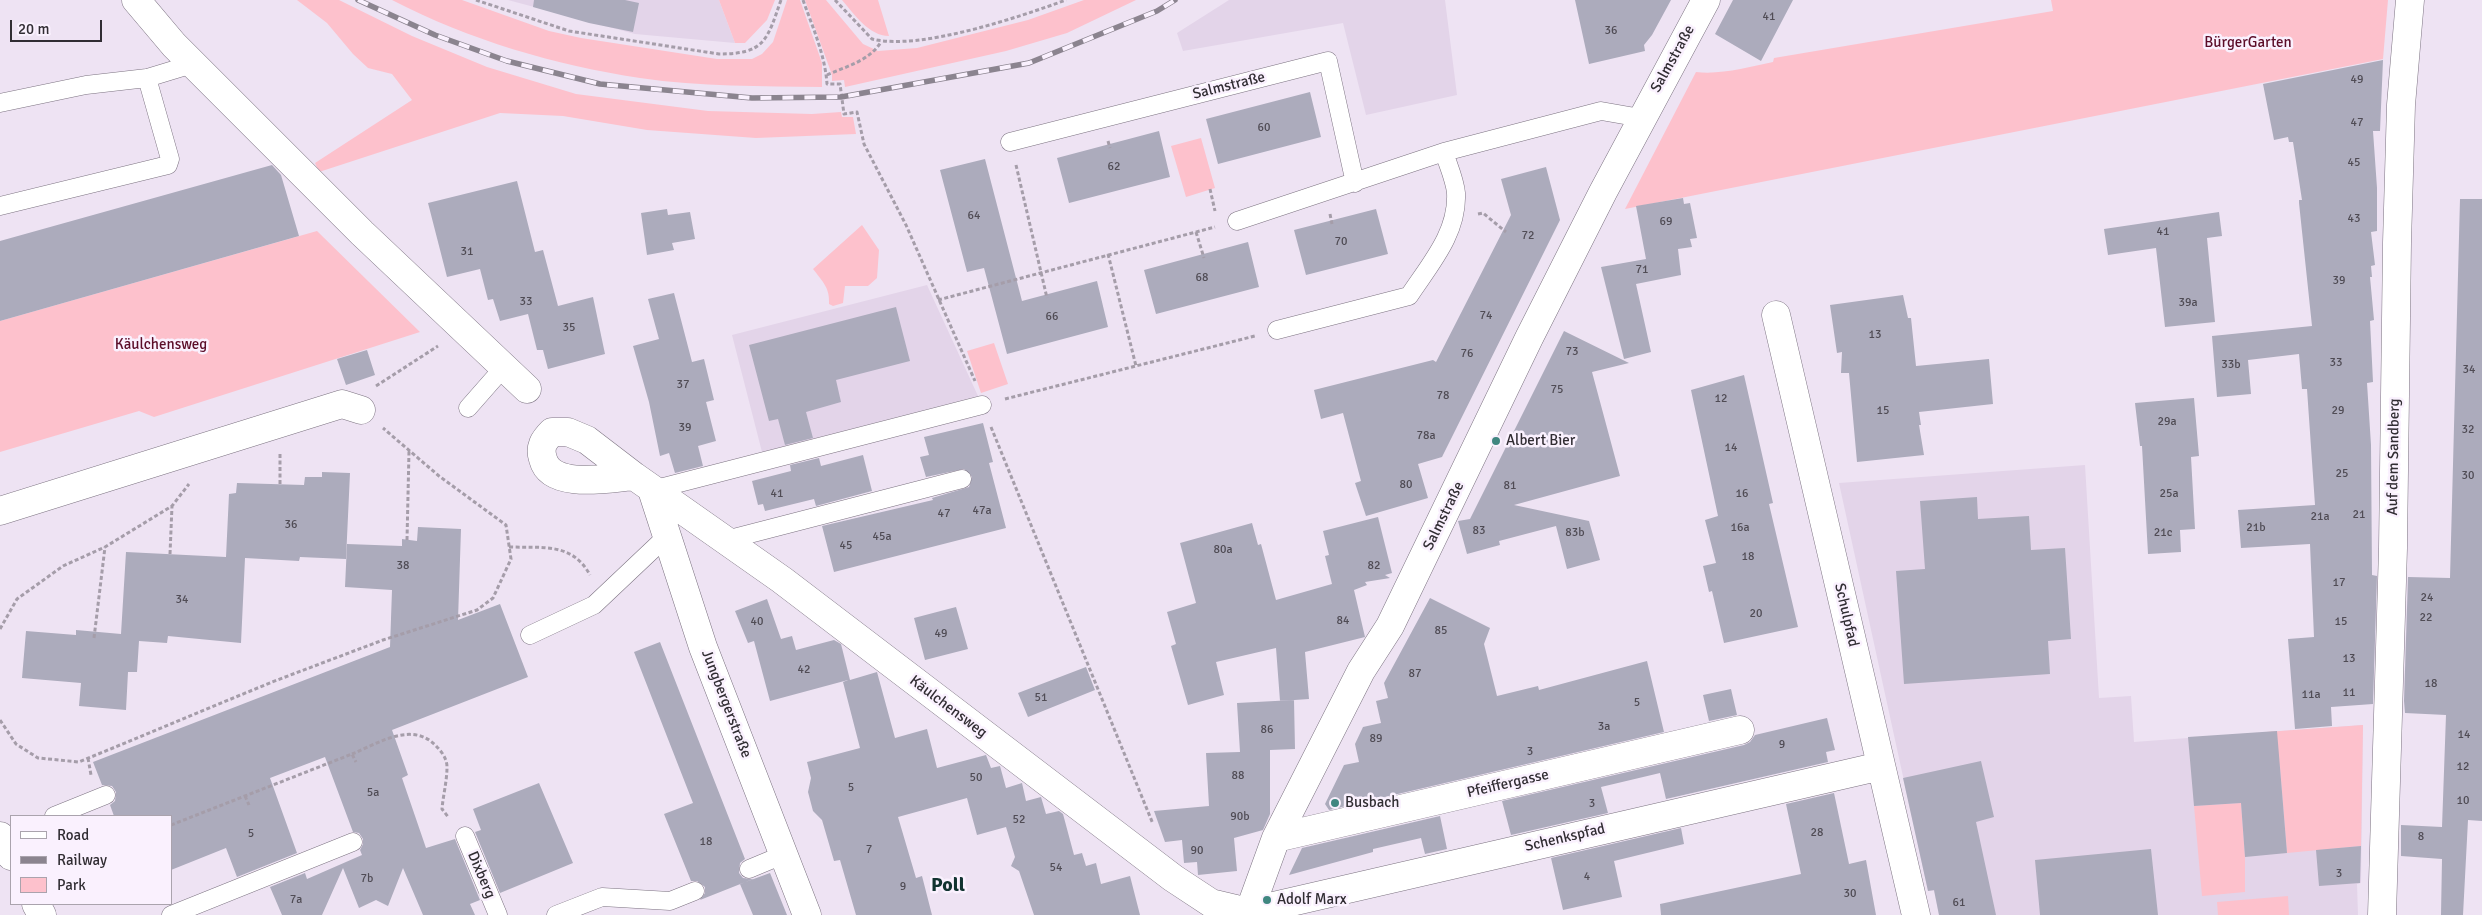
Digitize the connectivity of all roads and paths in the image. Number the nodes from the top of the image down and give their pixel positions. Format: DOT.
graph roads {
  1 [pos="136,0"];
  2 [pos="476,0"];
  3 [pos="781,0"];
  4 [pos="803,0"];
  5 [pos="835,0"];
  6 [pos="1066,0"];
  7 [pos="1706,0"];
  8 [pos="2410,0"];
  9 [pos="881,42"];
  10 [pos="193,64"];
  11 [pos="827,74"];
  12 [pos="147,78"];
  13 [pos="0,103"];
  14 [pos="1641,118"];
  15 [pos="1010,142"];
  16 [pos="1444,152"];
  17 [pos="1355,182"];
  18 [pos="1481,204"];
  19 [pos="0,206"];
  20 [pos="1483,213"];
  21 [pos="1455,217"];
  22 [pos="1237,221"];
  23 [pos="1196,232"];
  24 [pos="1506,232"];
  25 [pos="1108,254"];
  26 [pos="1204,258"];
  27 [pos="1041,272"];
  28 [pos="1047,298"];
  29 [pos="938,300"];
  30 [pos="1776,315"];
  31 [pos="463,330"];
  32 [pos="1277,330"];
  33 [pos="1136,366"];
  34 [pos="504,367"];
  35 [pos="527,389"];
  36 [pos="982,405"];
  37 [pos="352,407"];
  38 [pos="468,408"];
  39 [pos="196,449"];
  40 [pos="409,451"];
  41 [pos="962,479"];
  42 [pos="643,483"];
  43 [pos="172,506"];
  44 [pos="0,511"];
  45 [pos="668,535"];
  46 [pos="407,540"];
  47 [pos="726,540"];
  48 [pos="509,546"];
  49 [pos="105,547"];
  50 [pos="170,554"];
  51 [pos="602,597"];
  52 [pos="0,629"];
  53 [pos="530,635"];
  54 [pos="94,638"];
  55 [pos="0,720"];
  56 [pos="1740,730"];
  57 [pos="352,754"];
  58 [pos="356,762"];
  59 [pos="1881,766"];
  60 [pos="106,795"];
  61 [pos="245,796"];
  62 [pos="249,806"];
  63 [pos="56,815"];
  64 [pos="172,826"];
  65 [pos="1155,831"];
  66 [pos="464,836"];
  67 [pos="1276,838"];
  68 [pos="354,842"];
  69 [pos="785,854"];
  70 [pos="749,869"];
  71 [pos="694,892"];
  72 [pos="1244,914"];
  73 [pos="171,915"];
  74 [pos="498,915"];
  75 [pos="556,915"];
  76 [pos="807,915"];
  77 [pos="1916,915"];
  78 [pos="2382,915"];
  1 -- 10 [label="street"];
  2 -- 3 [label="path"];
  4 -- 11 [label="path"];
  5 -- 9 [label="path"];
  6 -- 9 [label="path"];
  7 -- 14 [label="street, Salmstraße"];
  8 -- 78 [label="street, Auf dem Sandberg"];
  9 -- 11 [label="path"];
  10 -- 12 [label="lane"];
  10 -- 31 [label="street"];
  11 -- 29 [label="path"];
  12 -- 13 [label="lane"];
  12 -- 19 [label="lane"];
  14 -- 16 [label="lane"];
  14 -- 67 [label="street, Salmstraße"];
  15 -- 17 [label="lane, Salmstraße"];
  15 -- 27 [label="path"];
  16 -- 17 [label="lane"];
  16 -- 21 [label="lane"];
  17 -- 22 [label="lane"];
  18 -- 20 [label="path"];
  20 -- 21 [label="path"];
  20 -- 24 [label="path"];
  21 -- 32 [label="lane"];
  22 -- 23 [label="path"];
  23 -- 25 [label="path"];
  23 -- 26 [label="path"];
  25 -- 27 [label="path"];
  25 -- 33 [label="path"];
  27 -- 28 [label="path"];
  27 -- 29 [label="path"];
  29 -- 36 [label="path"];
  30 -- 59 [label="street, Schulpfad"];
  31 -- 34 [label="street"];
  31 -- 37 [label="path"];
  32 -- 33 [label="path"];
  33 -- 36 [label="path"];
  34 -- 35 [label="street"];
  34 -- 38 [label="lane"];
  36 -- 42 [label="lane"];
  36 -- 65 [label="path"];
  37 -- 39 [label="street"];
  37 -- 40 [label="path"];
  39 -- 43 [label="path"];
  39 -- 44 [label="street"];
  40 -- 46 [label="path"];
  40 -- 48 [label="path"];
  41 -- 47 [label="lane"];
  42 -- 45 [label="street, Jungbergerstraße"];
  42 -- 47 [label="street, Käulchensweg"];
  43 -- 49 [label="path"];
  43 -- 50 [label="path"];
  45 -- 51 [label="lane"];
  45 -- 69 [label="street, Jungbergerstraße"];
  47 -- 72 [label="street, Käulchensweg"];
  48 -- 51 [label="path"];
  48 -- 55 [label="path"];
  49 -- 52 [label="path"];
  49 -- 54 [label="path"];
  51 -- 53 [label="lane"];
  56 -- 67 [label="street, Pfeiffergasse"];
  57 -- 58 [label="path"];
  57 -- 61 [label="path"];
  57 -- 66 [label="path"];
  59 -- 72 [label="street, Schenkspfad"];
  59 -- 77 [label="street, Schulpfad"];
  60 -- 63 [label="lane"];
  61 -- 62 [label="path"];
  61 -- 64 [label="path"];
  66 -- 74 [label="lane, Dixberg"];
  67 -- 72 [label="street, Salmstraße"];
  68 -- 73 [label="lane"];
  69 -- 70 [label="lane"];
  69 -- 76 [label="street, Jungbergerstraße"];
  71 -- 75 [label="lane"];
}
